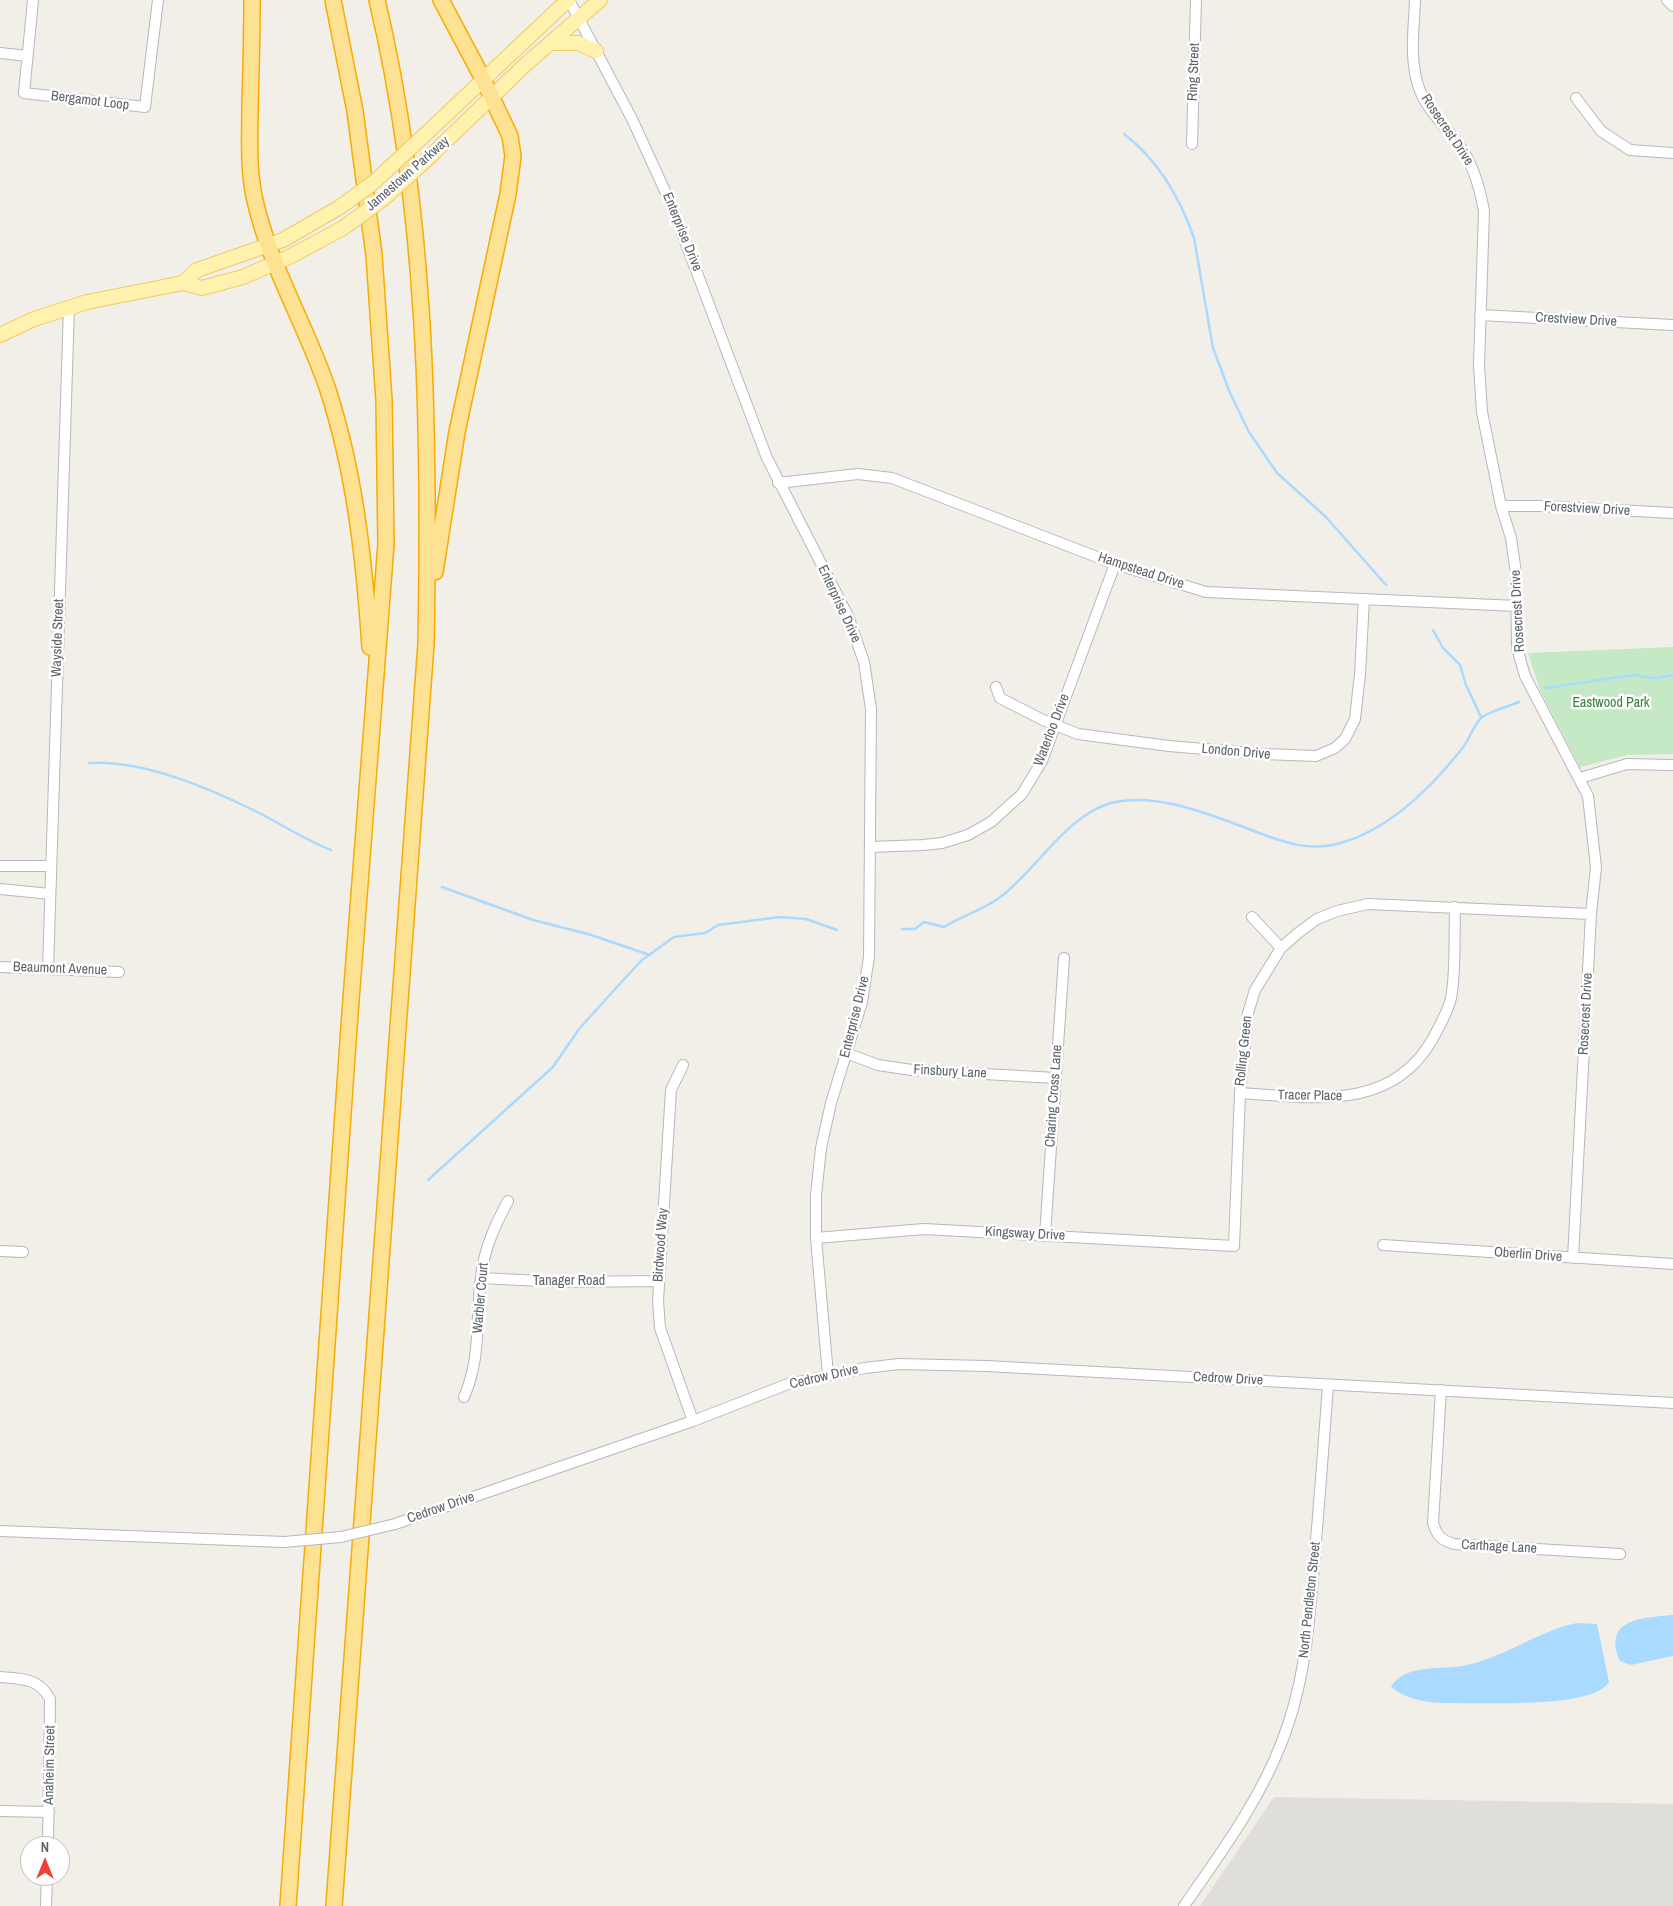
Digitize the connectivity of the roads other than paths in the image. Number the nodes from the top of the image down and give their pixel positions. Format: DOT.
graph roads {
  1 [pos="33,0"];
  2 [pos="158,0"];
  3 [pos="252,0"];
  4 [pos="333,0"];
  5 [pos="377,0"];
  6 [pos="441,0"];
  7 [pos="549,0"];
  8 [pos="568,0"];
  9 [pos="600,0"];
  10 [pos="1196,0"];
  11 [pos="1415,0"];
  12 [pos="1667,0"];
  13 [pos="1673,6"];
  14 [pos="579,18"];
  15 [pos="544,21"];
  16 [pos="550,43"];
  17 [pos="596,51"];
  18 [pos="0,53"];
  19 [pos="27,56"];
  20 [pos="483,79"];
  21 [pos="492,98"];
  22 [pos="1576,98"];
  23 [pos="1192,144"];
  24 [pos="1673,153"];
  25 [pos="268,245"];
  26 [pos="275,264"];
  27 [pos="183,283"];
  28 [pos="69,307"];
  29 [pos="1480,315"];
  30 [pos="1673,325"];
  31 [pos="0,335"];
  32 [pos="778,483"];
  33 [pos="1501,506"];
  34 [pos="1673,513"];
  35 [pos="1115,564"];
  36 [pos="1364,599"];
  37 [pos="1518,606"];
  38 [pos="426,644"];
  39 [pos="996,687"];
  40 [pos="374,690"];
  41 [pos="1055,725"];
  42 [pos="1673,765"];
  43 [pos="1580,778"];
  44 [pos="871,848"];
  45 [pos="0,866"];
  46 [pos="51,866"];
  47 [pos="0,888"];
  48 [pos="50,894"];
  49 [pos="1455,907"];
  50 [pos="1591,914"];
  51 [pos="1252,917"];
  52 [pos="1281,948"];
  53 [pos="1064,958"];
  54 [pos="0,967"];
  55 [pos="48,969"];
  56 [pos="119,972"];
  57 [pos="846,1053"];
  58 [pos="683,1065"];
  59 [pos="1056,1078"];
  60 [pos="1240,1093"];
  61 [pos="508,1201"];
  62 [pos="1045,1235"];
  63 [pos="816,1238"];
  64 [pos="1383,1245"];
  65 [pos="1234,1246"];
  66 [pos="0,1251"];
  67 [pos="23,1252"];
  68 [pos="1573,1258"];
  69 [pos="1673,1264"];
  70 [pos="480,1278"];
  71 [pos="658,1281"];
  72 [pos="828,1375"];
  73 [pos="1328,1385"];
  74 [pos="1441,1390"];
  75 [pos="464,1397"];
  76 [pos="1673,1404"];
  77 [pos="693,1421"];
  78 [pos="0,1531"];
  79 [pos="1620,1554"];
  80 [pos="0,1677"];
  81 [pos="0,1811"];
  82 [pos="49,1812"];
  83 [pos="48,1836"];
  84 [pos="47,1886"];
  85 [pos="46,1906"];
  86 [pos="288,1906"];
  87 [pos="334,1906"];
  88 [pos="1184,1906"];
  1 -- 19 [label="street, Bergamot Loop"];
  2 -- 19 [label="street, Bergamot Loop"];
  3 -- 25 [label="highway"];
  4 -- 40 [label="highway"];
  5 -- 38 [label="highway"];
  6 -- 20 [label="highway"];
  7 -- 15 [label="main road"];
  8 -- 14 [label="street, Enterprise Drive"];
  8 -- 15 [label="main road, Jamestown Parkway"];
  9 -- 14 [label="main road, Jamestown Parkway"];
  10 -- 23 [label="street, Ring Street"];
  11 -- 29 [label="street, Rosecrest Drive"];
  12 -- 13 [label="street"];
  14 -- 16 [label="main road, Jamestown Parkway"];
  14 -- 17 [label="street, Enterprise Drive"];
  15 -- 20 [label="main road, Jamestown Parkway"];
  16 -- 17 [label="main road"];
  16 -- 21 [label="main road, Jamestown Parkway"];
  17 -- 32 [label="street, Enterprise Drive"];
  18 -- 19 [label="street"];
  20 -- 21 [label="highway"];
  20 -- 25 [label="main road, Jamestown Parkway, bridge"];
  21 -- 26 [label="main road, Jamestown Parkway, bridge"];
  21 -- 38 [label="highway"];
  22 -- 24 [label="street"];
  25 -- 26 [label="highway"];
  25 -- 27 [label="main road, Jamestown Parkway"];
  26 -- 27 [label="main road, Jamestown Parkway"];
  26 -- 40 [label="highway"];
  27 -- 28 [label="main road, Jamestown Parkway"];
  28 -- 31 [label="main road, Jamestown Parkway"];
  28 -- 46 [label="street, Wayside Street"];
  29 -- 30 [label="street, Crestview Drive"];
  29 -- 33 [label="street, Rosecrest Drive"];
  32 -- 35 [label="street, Hampstead Drive"];
  32 -- 44 [label="street, Enterprise Drive"];
  33 -- 34 [label="street, Forestview Drive"];
  33 -- 37 [label="street, Rosecrest Drive"];
  35 -- 36 [label="street, Hampstead Drive"];
  35 -- 41 [label="street, Waterloo Drive"];
  36 -- 37 [label="street, Hampstead Drive"];
  36 -- 41 [label="street, London Drive"];
  37 -- 43 [label="street, Rosecrest Drive"];
  38 -- 87 [label="highway"];
  39 -- 41 [label="street, London Drive"];
  40 -- 86 [label="highway"];
  41 -- 44 [label="street, Waterloo Drive"];
  42 -- 43 [label="street"];
  43 -- 50 [label="street, Rosecrest Drive"];
  44 -- 57 [label="street, Enterprise Drive"];
  45 -- 46 [label="street"];
  46 -- 48 [label="street, Wayside Street"];
  47 -- 48 [label="street"];
  48 -- 55 [label="street, Wayside Street"];
  49 -- 50 [label="street, Rolling Green"];
  49 -- 52 [label="street, Rolling Green"];
  49 -- 60 [label="street, Tracer Place"];
  50 -- 68 [label="street, Rosecrest Drive"];
  51 -- 52 [label="street"];
  52 -- 60 [label="street, Rolling Green"];
  53 -- 59 [label="street, Charing Cross Lane"];
  54 -- 55 [label="street, Beaumont Avenue"];
  55 -- 56 [label="street, Beaumont Avenue"];
  57 -- 59 [label="street, Finsbury Lane"];
  57 -- 63 [label="street, Enterprise Drive"];
  58 -- 71 [label="street, Birdwood Way"];
  59 -- 62 [label="street, Charing Cross Lane"];
  60 -- 65 [label="street, Rolling Green"];
  61 -- 70 [label="street, Warbler Court"];
  62 -- 63 [label="street, Kingsway Drive"];
  62 -- 65 [label="street, Kingsway Drive"];
  63 -- 72 [label="street, Enterprise Drive"];
  64 -- 68 [label="street, Oberlin Drive"];
  66 -- 67 [label="street"];
  68 -- 69 [label="street, Oberlin Drive"];
  70 -- 71 [label="street, Tanager Road"];
  70 -- 75 [label="street, Warbler Court"];
  71 -- 77 [label="street, Birdwood Way"];
  72 -- 73 [label="street, Cedrow Drive"];
  72 -- 77 [label="street, Cedrow Drive"];
  73 -- 74 [label="street, Cedrow Drive"];
  73 -- 88 [label="street, North Pendleton Street"];
  74 -- 76 [label="street, Cedrow Drive"];
  74 -- 79 [label="street, Carthage Lane"];
  77 -- 78 [label="street, Cedrow Drive, bridge"];
  80 -- 82 [label="street, Anaheim Street"];
  81 -- 82 [label="street"];
  82 -- 83 [label="street, Anaheim Street"];
  84 -- 85 [label="street"];
}
